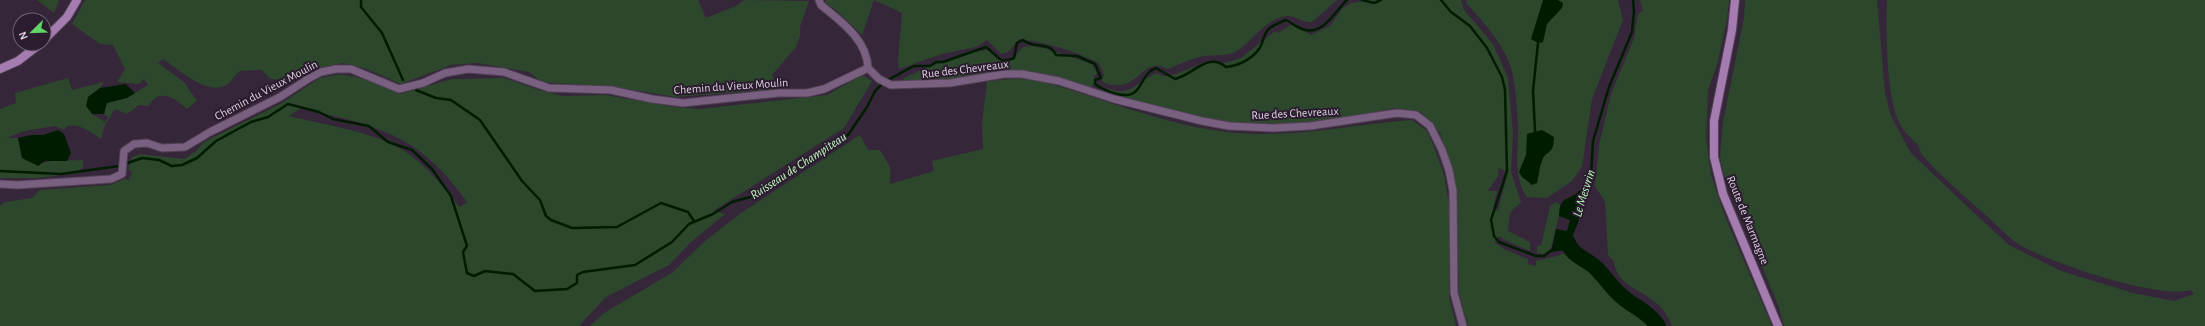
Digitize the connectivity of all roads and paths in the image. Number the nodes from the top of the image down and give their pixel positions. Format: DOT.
graph roads {
  1 [pos="77,0"];
  2 [pos="819,0"];
  3 [pos="1735,0"];
  4 [pos="52,32"];
  5 [pos="30,52"];
  6 [pos="868,68"];
  7 [pos="0,69"];
  8 [pos="0,184"];
  9 [pos="1463,326"];
  10 [pos="1778,326"];
  1 -- 4 [label="main road"];
  2 -- 6 [label="street"];
  3 -- 10 [label="main road, Route de Marmagne"];
  5 -- 7 [label="main road"];
  6 -- 8 [label="street, Chemin du Vieux Moulin"];
  6 -- 9 [label="street, Rue des Chevreaux"];
}
